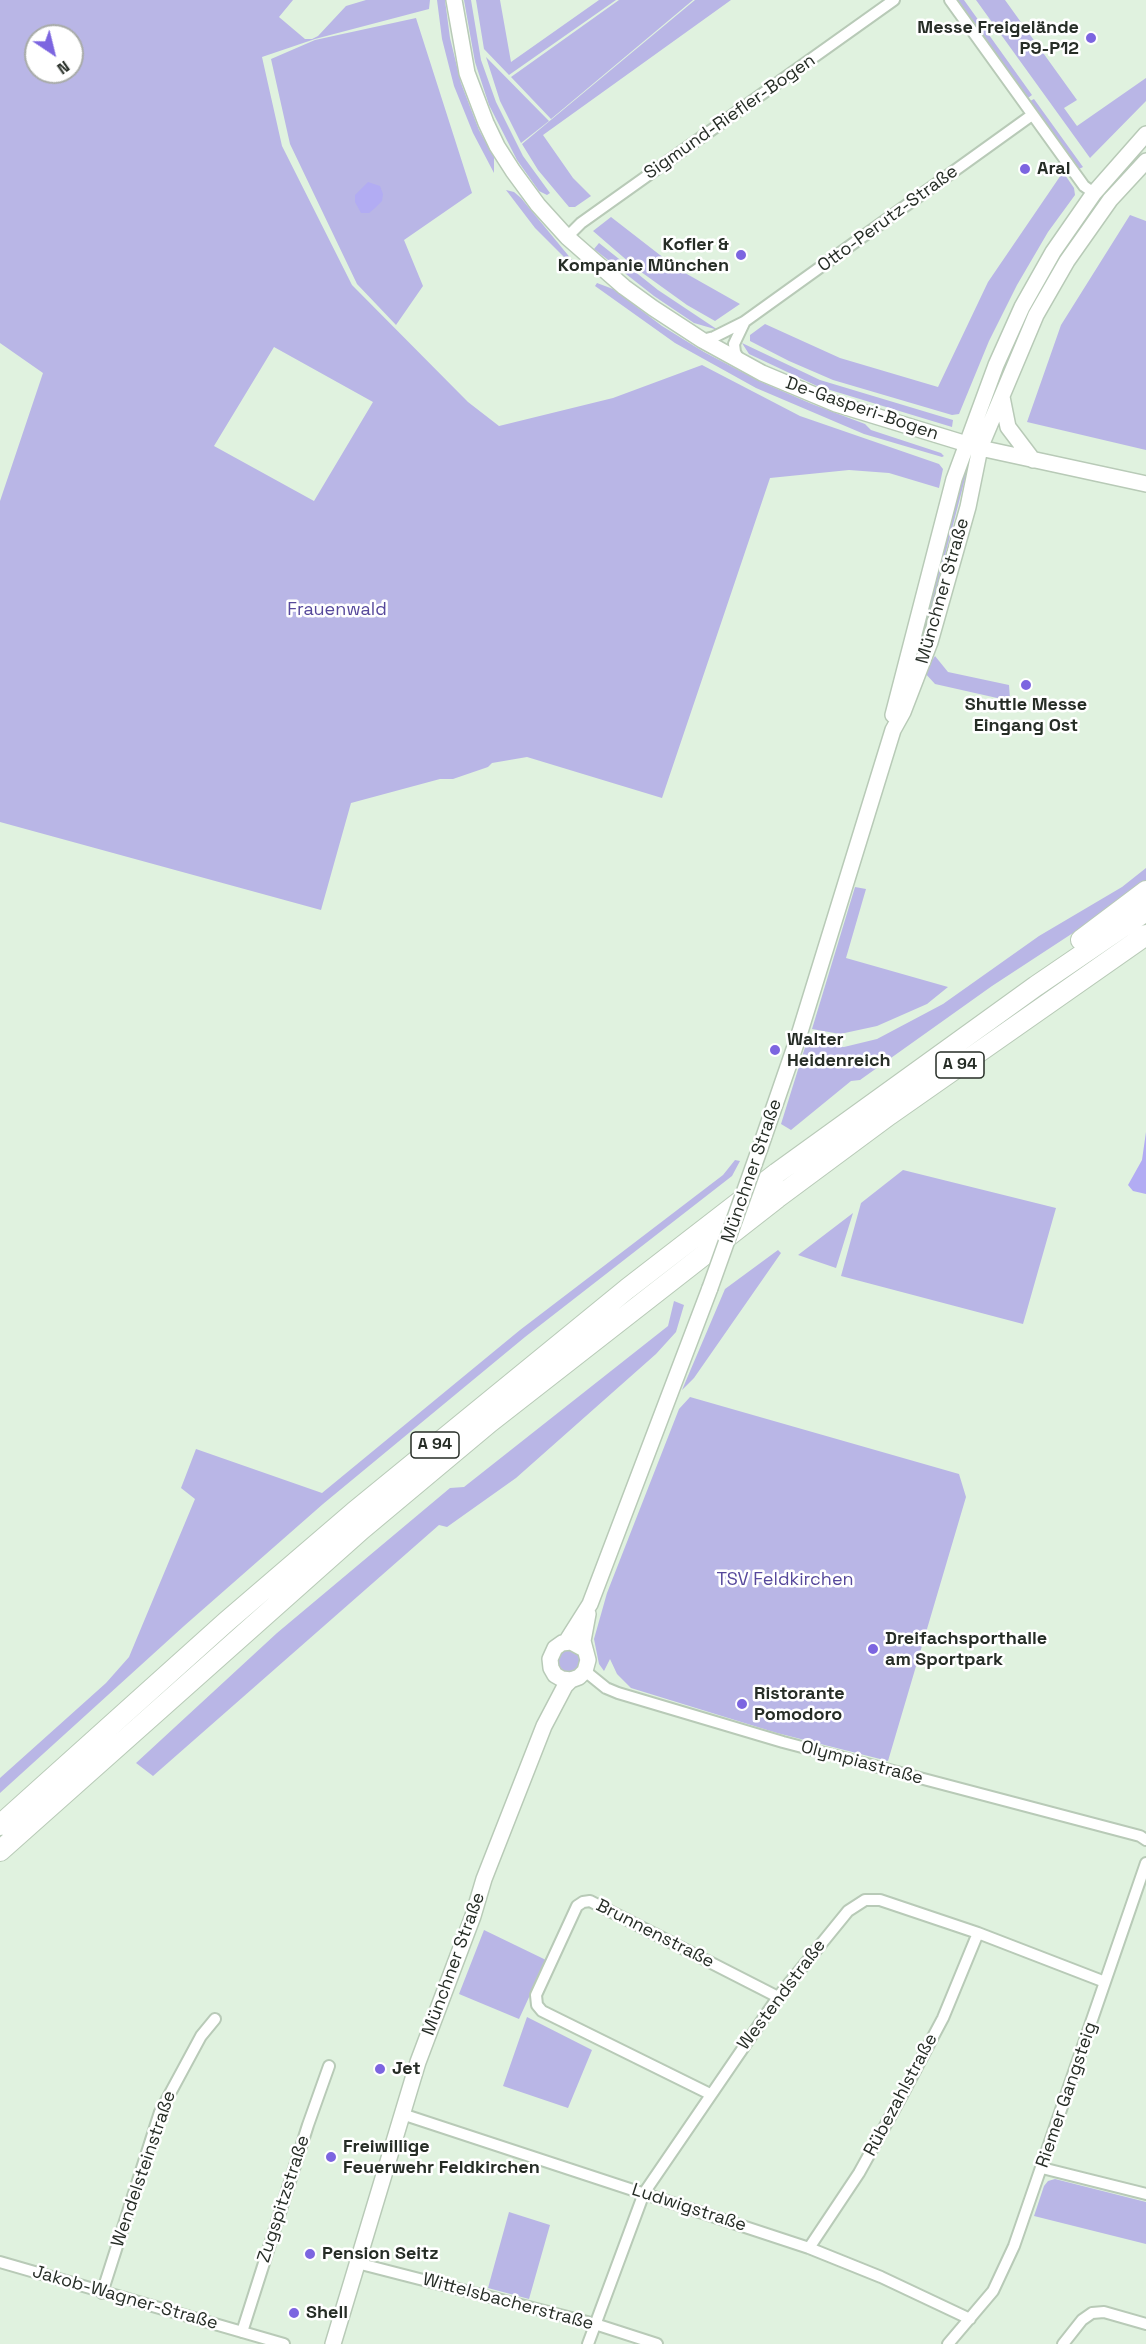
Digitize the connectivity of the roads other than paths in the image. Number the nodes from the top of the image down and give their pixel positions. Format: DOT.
graph roads {
  1 [pos="454,0"];
  2 [pos="894,0"];
  3 [pos="950,0"];
  4 [pos="1032,114"];
  5 [pos="1146,134"];
  6 [pos="1146,161"];
  7 [pos="1094,193"];
  8 [pos="567,237"];
  9 [pos="744,322"];
  10 [pos="702,340"];
  11 [pos="739,360"];
  12 [pos="1001,394"];
  13 [pos="973,446"];
  14 [pos="1033,459"];
  15 [pos="1146,484"];
  16 [pos="1146,891"];
  17 [pos="1146,911"];
  18 [pos="1146,935"];
  19 [pos="1036,986"];
  20 [pos="590,1604"];
  21 [pos="566,1642"];
  22 [pos="584,1649"];
  23 [pos="585,1671"];
  24 [pos="555,1675"];
  25 [pos="571,1680"];
  26 [pos="544,1726"];
  27 [pos="0,1825"];
  28 [pos="1146,1840"];
  29 [pos="0,1851"];
  30 [pos="1146,1863"];
  31 [pos="978,1933"];
  32 [pos="1105,1982"];
  33 [pos="778,1997"];
  34 [pos="214,2019"];
  35 [pos="329,2066"];
  36 [pos="710,2094"];
  37 [pos="402,2114"];
  38 [pos="1042,2168"];
  39 [pos="644,2193"];
  40 [pos="1146,2194"];
  41 [pos="808,2248"];
  42 [pos="0,2262"];
  43 [pos="357,2264"];
  44 [pos="102,2293"];
  45 [pos="970,2319"];
  46 [pos="595,2324"];
  47 [pos="1146,2324"];
  48 [pos="242,2332"];
  49 [pos="284,2344"];
  50 [pos="333,2344"];
  51 [pos="588,2344"];
  52 [pos="657,2344"];
  53 [pos="948,2344"];
  54 [pos="1063,2344"];
  1 -- 8 [label="street, De-Gasperi-Bogen"];
  2 -- 8 [label="street, Sigmund-Riefler-Bogen"];
  3 -- 4 [label="street"];
  4 -- 7 [label="street"];
  4 -- 9 [label="street, Otto-Perutz-Straße"];
  5 -- 7 [label="street"];
  6 -- 12 [label="street"];
  7 -- 13 [label="street"];
  8 -- 10 [label="street, De-Gasperi-Bogen"];
  9 -- 10 [label="street, Otto-Perutz-Straße"];
  9 -- 11 [label="street"];
  10 -- 11 [label="street, De-Gasperi-Bogen"];
  11 -- 13 [label="street, De-Gasperi-Bogen"];
  12 -- 13 [label="street"];
  12 -- 14 [label="street"];
  13 -- 14 [label="street, De-Gasperi-Bogen"];
  13 -- 20 [label="street, Münchner Straße, bridge"];
  14 -- 15 [label="street, De-Gasperi-Bogen"];
  16 -- 19 [label="highway"];
  17 -- 19 [label="highway, A 94"];
  18 -- 29 [label="highway, A 94"];
  19 -- 27 [label="highway, A 94"];
  20 -- 21 [label="street, Münchner Straße"];
  20 -- 22 [label="street, Münchner Straße"];
  21 -- 22 [label="street"];
  21 -- 24 [label="street, Münchner Straße"];
  22 -- 23 [label="street, Münchner Straße"];
  23 -- 25 [label="street, Münchner Straße"];
  23 -- 28 [label="street, Olympiastraße"];
  24 -- 25 [label="street"];
  24 -- 26 [label="street, Münchner Straße"];
  25 -- 26 [label="street, Münchner Straße"];
  26 -- 37 [label="street, Münchner Straße"];
  30 -- 32 [label="street, Riemer Gangsteig"];
  31 -- 32 [label="street, Westendstraße"];
  31 -- 33 [label="street, Westendstraße"];
  31 -- 41 [label="street, Rübezahlstraße"];
  32 -- 38 [label="street, Riemer Gangsteig"];
  33 -- 36 [label="street, Westendstraße"];
  33 -- 36 [label="street, Brunnenstraße"];
  34 -- 44 [label="street, Wendelsteinstraße"];
  35 -- 48 [label="street, Zugspitzstraße"];
  36 -- 39 [label="street, Westendstraße"];
  37 -- 39 [label="street, Ludwigstraße"];
  37 -- 43 [label="street, Münchner Straße"];
  38 -- 40 [label="street"];
  38 -- 45 [label="street, Riemer Gangsteig"];
  39 -- 41 [label="street, Ludwigstraße"];
  39 -- 46 [label="street, Westendstraße"];
  41 -- 45 [label="street, Ludwigstraße"];
  42 -- 44 [label="street, Jakob-Wagner-Straße"];
  43 -- 46 [label="street, Wittelsbacherstraße"];
  43 -- 50 [label="street, Münchner Straße"];
  44 -- 48 [label="street, Jakob-Wagner-Straße"];
  45 -- 53 [label="street, Riemer Gangsteig"];
  46 -- 51 [label="street, Westendstraße"];
  46 -- 52 [label="street, Wittelsbacherstraße"];
  47 -- 54 [label="street"];
  48 -- 49 [label="street, Jakob-Wagner-Straße"];
}
